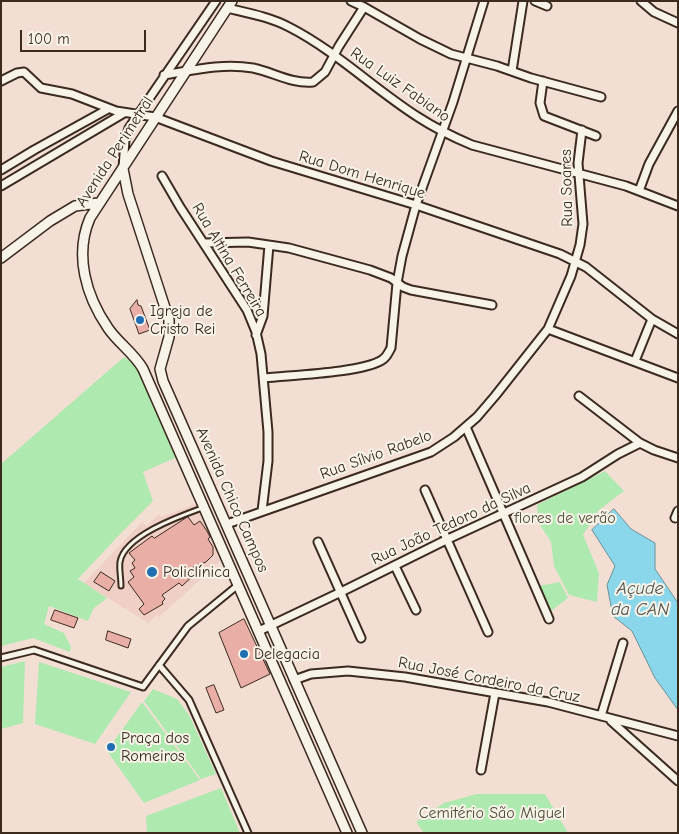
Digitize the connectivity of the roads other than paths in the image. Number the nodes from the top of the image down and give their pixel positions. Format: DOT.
graph roads {
  1 [pos="216,1"];
  2 [pos="351,1"];
  3 [pos="484,1"];
  4 [pos="523,1"];
  5 [pos="535,1"];
  6 [pos="641,1"];
  7 [pos="229,5"];
  8 [pos="547,6"];
  9 [pos="364,7"];
  10 [pos="678,23"];
  11 [pos="333,55"];
  12 [pos="465,59"];
  13 [pos="512,71"];
  14 [pos="184,72"];
  15 [pos="164,75"];
  16 [pos="1,81"];
  17 [pos="543,81"];
  18 [pos="601,97"];
  19 [pos="108,108"];
  20 [pos="678,111"];
  21 [pos="124,113"];
  22 [pos="138,114"];
  23 [pos="155,117"];
  24 [pos="582,130"];
  25 [pos="443,132"];
  26 [pos="596,136"];
  27 [pos="123,169"];
  28 [pos="1,170"];
  29 [pos="579,172"];
  30 [pos="162,176"];
  31 [pos="1,186"];
  32 [pos="639,191"];
  33 [pos="98,203"];
  34 [pos="416,205"];
  35 [pos="678,206"];
  36 [pos="204,243"];
  37 [pos="269,245"];
  38 [pos="2,255"];
  39 [pos="576,261"];
  40 [pos="397,282"];
  41 [pos="492,305"];
  42 [pos="652,319"];
  43 [pos="548,329"];
  44 [pos="678,334"];
  45 [pos="256,335"];
  46 [pos="130,352"];
  47 [pos="635,362"];
  48 [pos="264,378"];
  49 [pos="678,378"];
  50 [pos="578,396"];
  51 [pos="466,427"];
  52 [pos="640,443"];
  53 [pos="198,458"];
  54 [pos="678,458"];
  55 [pos="185,464"];
  56 [pos="426,490"];
  57 [pos="205,507"];
  58 [pos="262,511"];
  59 [pos="503,514"];
  60 [pos="227,524"];
  61 [pos="448,539"];
  62 [pos="318,542"];
  63 [pos="395,566"];
  64 [pos="238,585"];
  65 [pos="121,586"];
  66 [pos="341,592"];
  67 [pos="416,610"];
  68 [pos="549,619"];
  69 [pos="271,624"];
  70 [pos="259,630"];
  71 [pos="488,632"];
  72 [pos="361,638"];
  73 [pos="623,643"];
  74 [pos="1,658"];
  75 [pos="159,664"];
  76 [pos="294,680"];
  77 [pos="495,693"];
  78 [pos="601,716"];
  79 [pos="609,719"];
  80 [pos="678,736"];
  81 [pos="481,770"];
  82 [pos="678,781"];
  83 [pos="353,813"];
  84 [pos="341,818"];
  85 [pos="248,833"];
  86 [pos="347,833"];
  87 [pos="362,833"];
  1 -- 15 [label="street"];
  2 -- 9 [label="street"];
  3 -- 12 [label="street"];
  4 -- 13 [label="street"];
  5 -- 8 [label="street"];
  6 -- 10 [label="street"];
  7 -- 11 [label="street, Rua Luiz Fabiano"];
  7 -- 14 [label="street, Avenida Perimetral"];
  9 -- 11 [label="street"];
  9 -- 12 [label="street"];
  11 -- 14 [label="street"];
  11 -- 25 [label="street, Rua Luiz Fabiano"];
  12 -- 13 [label="street"];
  12 -- 25 [label="street"];
  13 -- 17 [label="street"];
  14 -- 15 [label="street"];
  14 -- 23 [label="street, Avenida Perimetral"];
  15 -- 22 [label="street"];
  16 -- 19 [label="street, Rua Dom Henrique"];
  17 -- 18 [label="street"];
  17 -- 24 [label="street"];
  19 -- 21 [label="street, Rua Dom Henrique"];
  19 -- 28 [label="street"];
  20 -- 32 [label="street"];
  21 -- 22 [label="street, Rua Dom Henrique"];
  21 -- 31 [label="street"];
  22 -- 23 [label="street, Rua Dom Henrique"];
  22 -- 27 [label="street"];
  23 -- 27 [label="street, Avenida Perimetral"];
  23 -- 34 [label="street, Rua Dom Henrique"];
  24 -- 26 [label="street"];
  24 -- 29 [label="street, Rua Soares"];
  25 -- 29 [label="street, Rua Luiz Fabiano"];
  25 -- 34 [label="street"];
  27 -- 33 [label="street, Avenida Perimetral"];
  27 -- 53 [label="street, Avenida Chico Campos"];
  29 -- 32 [label="street, Rua Luiz Fabiano"];
  29 -- 39 [label="street, Rua Soares"];
  30 -- 36 [label="street, Rua Altina Ferreira"];
  32 -- 35 [label="street, Rua Luiz Fabiano"];
  33 -- 38 [label="street"];
  33 -- 46 [label="street, Avenida Perimetral"];
  34 -- 39 [label="street, Rua Dom Henrique"];
  34 -- 40 [label="street"];
  36 -- 37 [label="street"];
  36 -- 45 [label="street, Rua Altina Ferreira"];
  37 -- 40 [label="street"];
  37 -- 45 [label="street"];
  39 -- 42 [label="street, Rua Dom Henrique"];
  39 -- 43 [label="street, Rua Soares"];
  40 -- 41 [label="street"];
  40 -- 48 [label="street"];
  42 -- 44 [label="street, Rua Dom Henrique"];
  42 -- 47 [label="street"];
  43 -- 47 [label="street"];
  43 -- 51 [label="street, Rua Sílvio Rabelo"];
  45 -- 48 [label="street, Rua Altina Ferreira"];
  46 -- 55 [label="street, Avenida Chico Campos"];
  47 -- 49 [label="street"];
  48 -- 58 [label="street, Rua Altina Ferreira"];
  50 -- 52 [label="street"];
  51 -- 58 [label="street, Rua Sílvio Rabelo"];
  51 -- 59 [label="street"];
  52 -- 54 [label="street"];
  52 -- 59 [label="street, Rua João Tedoro da Silva"];
  53 -- 55 [label="street"];
  53 -- 60 [label="street, Avenida Chico Campos"];
  55 -- 57 [label="street, Avenida Chico Campos"];
  56 -- 61 [label="street"];
  57 -- 64 [label="street, Avenida Chico Campos"];
  57 -- 65 [label="lane"];
  58 -- 60 [label="street, Rua Sílvio Rabelo"];
  59 -- 61 [label="street, Rua João Tedoro da Silva"];
  59 -- 68 [label="street"];
  60 -- 69 [label="street, Avenida Chico Campos"];
  61 -- 63 [label="street, Rua João Tedoro da Silva"];
  61 -- 71 [label="street"];
  62 -- 66 [label="street"];
  63 -- 66 [label="street, Rua João Tedoro da Silva"];
  63 -- 67 [label="street"];
  64 -- 70 [label="street, Avenida Chico Campos"];
  64 -- 75 [label="street"];
  66 -- 69 [label="street, Rua João Tedoro da Silva"];
  66 -- 72 [label="street"];
  69 -- 70 [label="street, Rua João Tedoro da Silva"];
  69 -- 76 [label="street, Avenida Chico Campos"];
  70 -- 84 [label="street, Avenida Chico Campos"];
  73 -- 78 [label="street"];
  74 -- 75 [label="street"];
  75 -- 85 [label="street"];
  76 -- 77 [label="street, Rua José Cordeiro da Cruz"];
  76 -- 83 [label="street, Avenida Chico Campos"];
  77 -- 78 [label="street, Rua José Cordeiro da Cruz"];
  77 -- 81 [label="street"];
  78 -- 79 [label="street, Rua José Cordeiro da Cruz"];
  79 -- 80 [label="street, Rua José Cordeiro da Cruz"];
  79 -- 82 [label="street"];
  83 -- 84 [label="street"];
  83 -- 87 [label="street, Avenida Chico Campos"];
  84 -- 86 [label="street, Avenida Chico Campos"];
}
